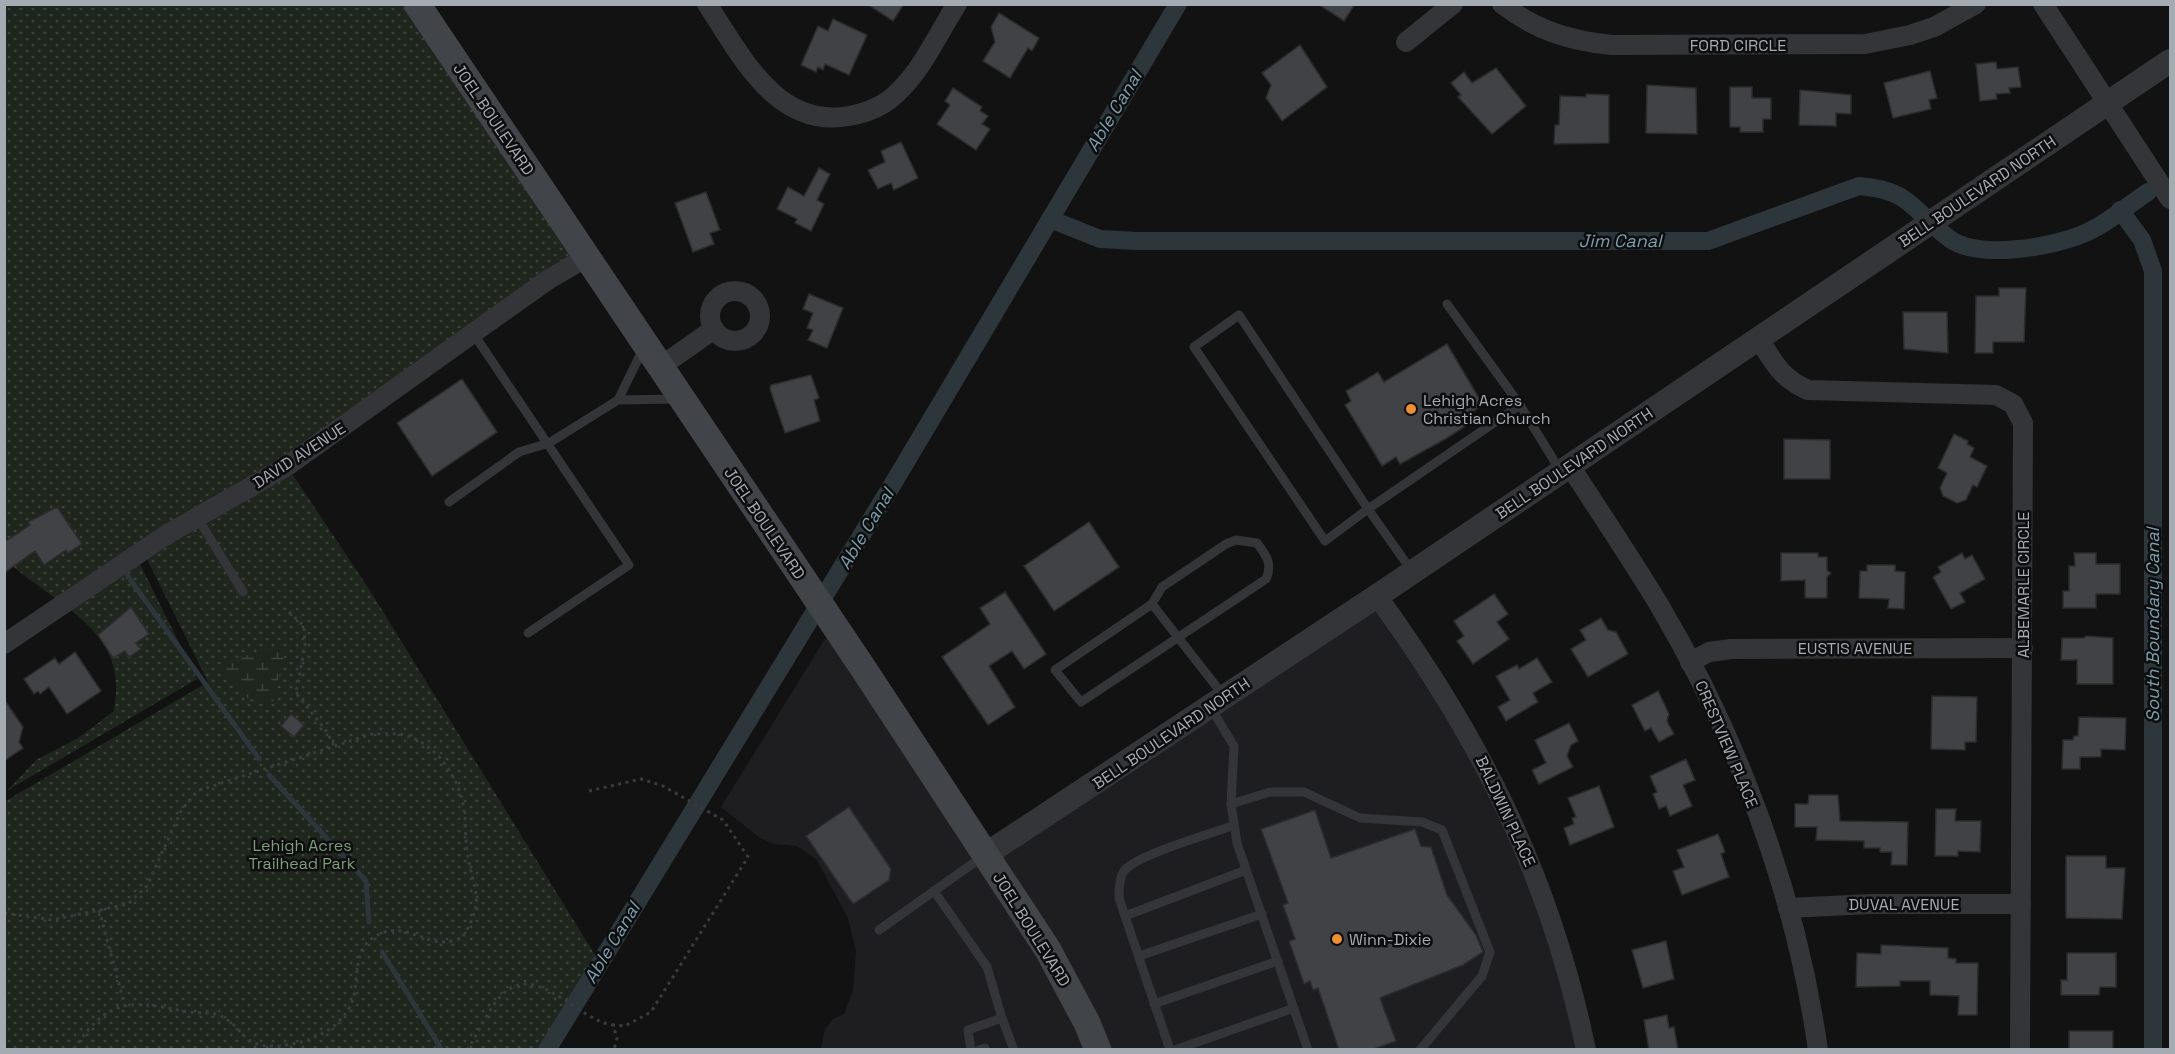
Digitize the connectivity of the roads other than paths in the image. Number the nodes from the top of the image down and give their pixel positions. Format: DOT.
graph roads {
  1 [pos="417,4"];
  2 [pos="707,4"];
  3 [pos="957,4"];
  4 [pos="1453,4"];
  5 [pos="1502,4"];
  6 [pos="1976,4"];
  7 [pos="2043,4"];
  8 [pos="1406,42"];
  9 [pos="2166,64"];
  10 [pos="2107,104"];
  11 [pos="2170,199"];
  12 [pos="587,257"];
  13 [pos="1447,304"];
  14 [pos="714,329"];
  15 [pos="473,333"];
  16 [pos="1759,339"];
  17 [pos="653,356"];
  18 [pos="681,398"];
  19 [pos="618,400"];
  20 [pos="1520,405"];
  21 [pos="549,443"];
  22 [pos="1565,469"];
  23 [pos="449,502"];
  24 [pos="1368,509"];
  25 [pos="197,517"];
  26 [pos="1412,572"];
  27 [pos="243,592"];
  28 [pos="1377,596"];
  29 [pos="1152,604"];
  30 [pos="528,633"];
  31 [pos="1178,637"];
  32 [pos="4,644"];
  33 [pos="2023,648"];
  34 [pos="1690,662"];
  35 [pos="1218,702"];
  36 [pos="1231,804"];
  37 [pos="1232,826"];
  38 [pos="985,855"];
  39 [pos="1246,870"];
  40 [pos="934,891"];
  41 [pos="2021,904"];
  42 [pos="1788,908"];
  43 [pos="1262,914"];
  44 [pos="1125,915"];
  45 [pos="879,930"];
  46 [pos="1139,956"];
  47 [pos="1278,961"];
  48 [pos="1154,1004"];
  49 [pos="1294,1008"];
  50 [pos="1002,1018"];
  51 [pos="999,1044"];
  52 [pos="1012,1045"];
  53 [pos="971,1050"];
  54 [pos="1098,1050"];
  55 [pos="1170,1050"];
  56 [pos="1175,1050"];
  57 [pos="1308,1050"];
  58 [pos="1420,1050"];
  59 [pos="1586,1050"];
  60 [pos="1818,1050"];
  61 [pos="2020,1050"];
  1 -- 12 [label="main road, JOEL BOULEVARD"];
  2 -- 3 [label="street"];
  4 -- 8 [label="street"];
  5 -- 6 [label="street, FORD CIRCLE"];
  7 -- 10 [label="street"];
  9 -- 10 [label="street, BELL BOULEVARD NORTH"];
  10 -- 11 [label="street"];
  10 -- 16 [label="street, BELL BOULEVARD NORTH"];
  12 -- 15 [label="street, DAVID AVENUE"];
  12 -- 17 [label="main road, JOEL BOULEVARD"];
  13 -- 20 [label="lane"];
  14 -- 17 [label="street"];
  15 -- 21 [label="lane"];
  15 -- 25 [label="street, DAVID AVENUE"];
  16 -- 22 [label="street, BELL BOULEVARD NORTH"];
  16 -- 33 [label="street, ALBEMARLE CIRCLE"];
  17 -- 18 [label="main road, JOEL BOULEVARD"];
  17 -- 19 [label="lane"];
  18 -- 19 [label="lane"];
  18 -- 38 [label="main road, JOEL BOULEVARD"];
  19 -- 21 [label="lane"];
  20 -- 22 [label="lane"];
  20 -- 24 [label="lane"];
  21 -- 23 [label="lane"];
  21 -- 30 [label="lane"];
  22 -- 26 [label="street, BELL BOULEVARD NORTH"];
  22 -- 34 [label="street, CRESTVIEW PLACE"];
  24 -- 24 [label="lane"];
  24 -- 26 [label="lane"];
  25 -- 27 [label="lane"];
  25 -- 32 [label="street, DAVID AVENUE"];
  26 -- 28 [label="street, BELL BOULEVARD NORTH"];
  28 -- 35 [label="street, BELL BOULEVARD NORTH"];
  28 -- 59 [label="street, BALDWIN PLACE"];
  29 -- 31 [label="lane"];
  29 -- 31 [label="lane"];
  29 -- 31 [label="lane"];
  31 -- 35 [label="lane"];
  33 -- 34 [label="street, EUSTIS AVENUE"];
  33 -- 41 [label="street, ALBEMARLE CIRCLE"];
  34 -- 42 [label="street, CRESTVIEW PLACE"];
  35 -- 36 [label="lane"];
  35 -- 38 [label="street, BELL BOULEVARD NORTH"];
  36 -- 37 [label="lane"];
  36 -- 58 [label="lane"];
  37 -- 39 [label="lane"];
  37 -- 44 [label="lane"];
  38 -- 40 [label="lane"];
  38 -- 54 [label="main road, JOEL BOULEVARD"];
  39 -- 43 [label="lane"];
  39 -- 44 [label="lane"];
  40 -- 45 [label="lane"];
  40 -- 50 [label="lane"];
  41 -- 42 [label="street, DUVAL AVENUE"];
  41 -- 61 [label="street, ALBEMARLE CIRCLE"];
  42 -- 60 [label="street, CRESTVIEW PLACE"];
  43 -- 46 [label="lane"];
  43 -- 47 [label="lane"];
  44 -- 46 [label="lane"];
  46 -- 48 [label="lane"];
  47 -- 48 [label="lane"];
  47 -- 49 [label="lane"];
  48 -- 55 [label="lane"];
  49 -- 56 [label="lane"];
  49 -- 57 [label="lane"];
  50 -- 52 [label="lane"];
  50 -- 53 [label="lane"];
  51 -- 52 [label="lane"];
}
